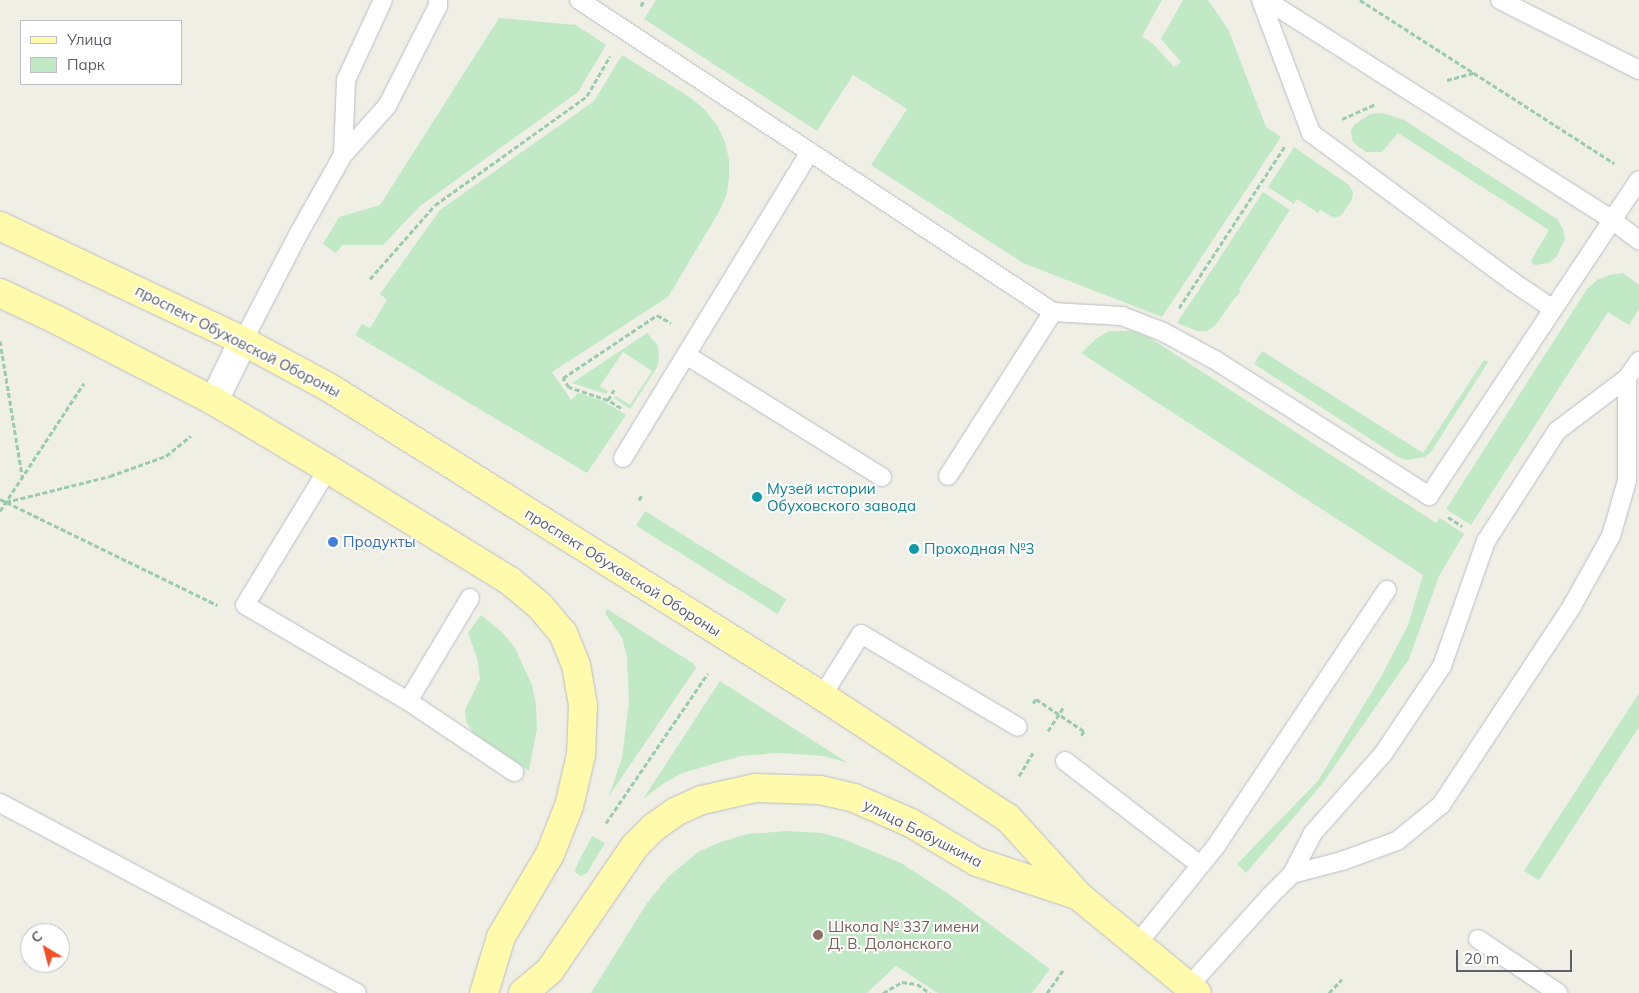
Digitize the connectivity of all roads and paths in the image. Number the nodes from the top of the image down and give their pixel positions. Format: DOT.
graph roads {
  1 [pos="383,0"];
  2 [pos="438,0"];
  3 [pos="579,0"];
  4 [pos="644,0"];
  5 [pos="1261,0"];
  6 [pos="1266,0"];
  7 [pos="1360,0"];
  8 [pos="1500,0"];
  9 [pos="625,31"];
  10 [pos="1639,70"];
  11 [pos="1474,74"];
  12 [pos="1407,90"];
  13 [pos="1310,133"];
  14 [pos="810,152"];
  15 [pos="343,155"];
  16 [pos="1622,168"];
  17 [pos="1639,180"];
  18 [pos="1612,220"];
  19 [pos="0,226"];
  20 [pos="1639,240"];
  21 [pos="370,279"];
  22 [pos="0,293"];
  23 [pos="1553,309"];
  24 [pos="1053,312"];
  25 [pos="1163,332"];
  26 [pos="697,338"];
  27 [pos="0,341"];
  28 [pos="243,341"];
  29 [pos="686,355"];
  30 [pos="1639,361"];
  31 [pos="1627,378"];
  32 [pos="84,383"];
  33 [pos="614,390"];
  34 [pos="608,400"];
  35 [pos="214,401"];
  36 [pos="644,423"];
  37 [pos="191,436"];
  38 [pos="623,458"];
  39 [pos="328,469"];
  40 [pos="948,476"];
  41 [pos="22,477"];
  42 [pos="882,477"];
  43 [pos="642,495"];
  44 [pos="1429,496"];
  45 [pos="0,499"];
  46 [pos="639,500"];
  47 [pos="6,502"];
  48 [pos="0,511"];
  49 [pos="1486,541"];
  50 [pos="1388,590"];
  51 [pos="470,598"];
  52 [pos="246,605"];
  53 [pos="708,673"];
  54 [pos="822,696"];
  55 [pos="408,701"];
  56 [pos="1018,727"];
  57 [pos="1065,761"];
  58 [pos="514,772"];
  59 [pos="0,803"];
  60 [pos="606,824"];
  61 [pos="1200,865"];
  62 [pos="1292,874"];
  63 [pos="1080,897"];
  64 [pos="1478,940"];
  65 [pos="1138,943"];
  66 [pos="1064,969"];
  67 [pos="1342,979"];
  68 [pos="1193,990"];
  69 [pos="357,993"];
  70 [pos="484,993"];
  71 [pos="522,993"];
  72 [pos="883,993"];
  73 [pos="930,993"];
  74 [pos="1047,993"];
  75 [pos="1329,993"];
  76 [pos="1558,993"];
  1 -- 15 [label="lane"];
  2 -- 15 [label="lane"];
  3 -- 9 [label="lane"];
  4 -- 9 [label="path"];
  5 -- 13 [label="lane"];
  6 -- 12 [label="lane"];
  7 -- 11 [label="path"];
  8 -- 10 [label="lane"];
  9 -- 14 [label="lane"];
  9 -- 21 [label="path"];
  11 -- 12 [label="path"];
  11 -- 16 [label="path"];
  12 -- 13 [label="path"];
  12 -- 18 [label="lane"];
  13 -- 23 [label="lane"];
  13 -- 25 [label="path"];
  14 -- 24 [label="lane"];
  14 -- 26 [label="lane"];
  15 -- 28 [label="lane"];
  17 -- 18 [label="lane"];
  18 -- 20 [label="lane"];
  18 -- 23 [label="lane"];
  19 -- 28 [label="main road, проспект Обуховской Обороны"];
  22 -- 35 [label="main road"];
  23 -- 44 [label="lane"];
  24 -- 25 [label="lane"];
  24 -- 40 [label="lane"];
  25 -- 44 [label="lane"];
  26 -- 29 [label="lane"];
  26 -- 34 [label="path"];
  27 -- 41 [label="path"];
  28 -- 35 [label="street"];
  28 -- 54 [label="main road, проспект Обуховской Обороны"];
  29 -- 36 [label="lane"];
  29 -- 42 [label="lane"];
  30 -- 31 [label="lane"];
  31 -- 49 [label="lane"];
  31 -- 62 [label="lane"];
  32 -- 41 [label="path"];
  33 -- 34 [label="path"];
  34 -- 36 [label="path"];
  35 -- 39 [label="main road"];
  36 -- 38 [label="lane"];
  37 -- 47 [label="path"];
  39 -- 52 [label="lane"];
  39 -- 70 [label="main road"];
  41 -- 47 [label="path"];
  43 -- 46 [label="path"];
  44 -- 49 [label="path"];
  45 -- 47 [label="path"];
  47 -- 48 [label="path"];
  47 -- 52 [label="path"];
  49 -- 62 [label="lane"];
  50 -- 61 [label="lane"];
  51 -- 55 [label="lane"];
  52 -- 55 [label="lane"];
  53 -- 60 [label="path"];
  54 -- 56 [label="lane"];
  54 -- 63 [label="main road, проспект Обуховской Обороны"];
  55 -- 58 [label="lane"];
  56 -- 57 [label="path"];
  57 -- 61 [label="lane"];
  59 -- 69 [label="lane"];
  61 -- 65 [label="lane"];
  62 -- 68 [label="lane"];
  63 -- 65 [label="main road, проспект Обуховской Обороны"];
  63 -- 71 [label="main road, улица Бабушкина"];
  64 -- 76 [label="lane"];
  65 -- 68 [label="main road, проспект Обуховской Обороны"];
  66 -- 74 [label="path"];
  67 -- 75 [label="path"];
  72 -- 73 [label="path"];
}
